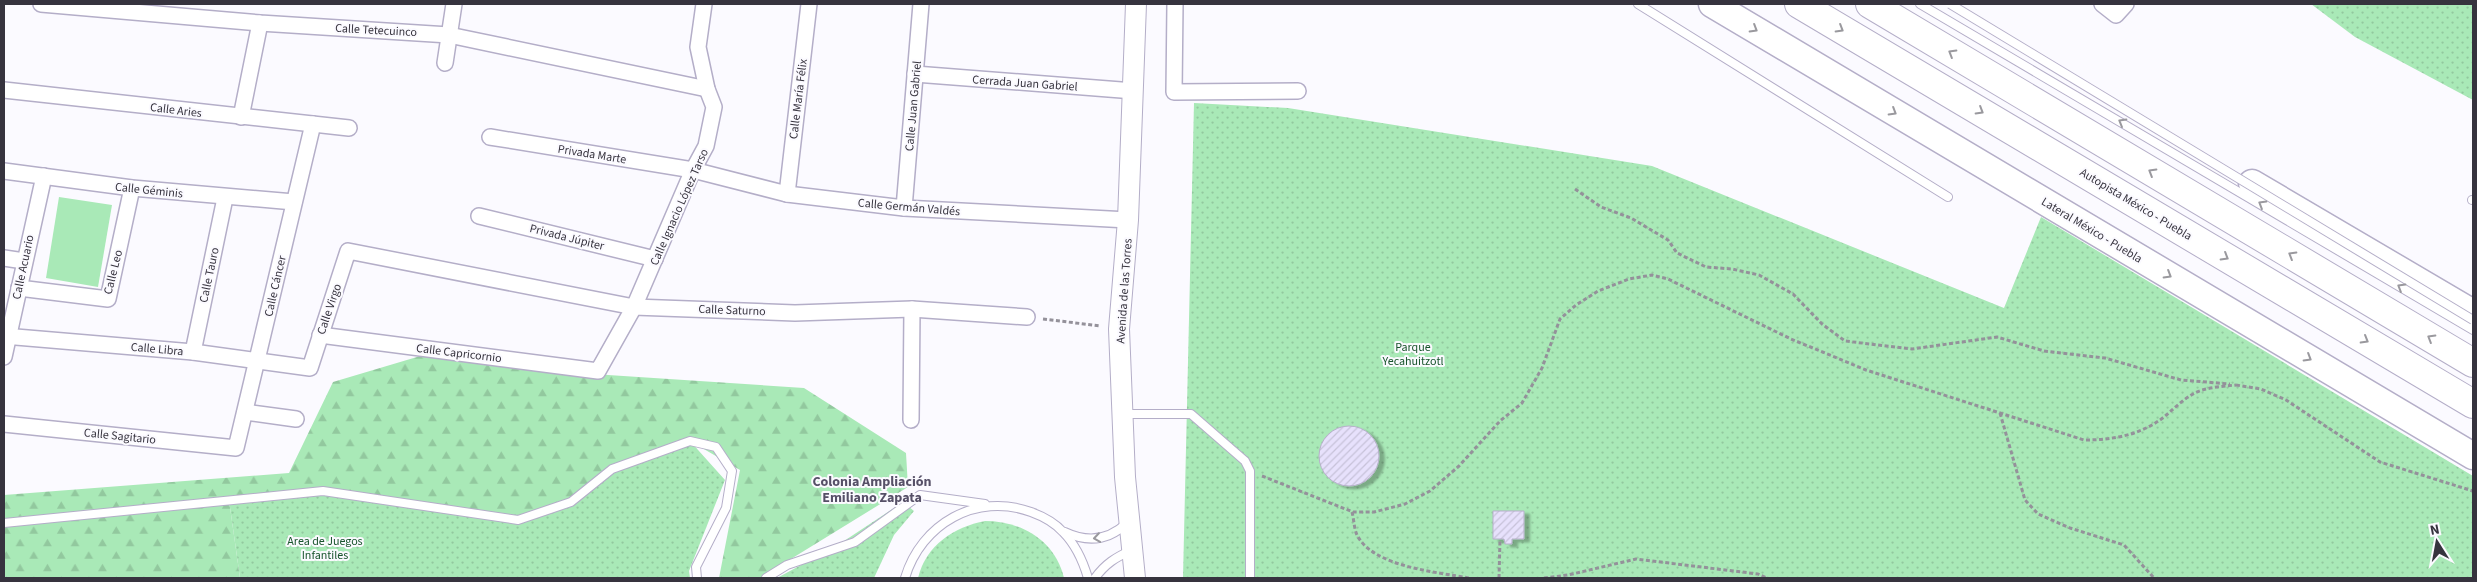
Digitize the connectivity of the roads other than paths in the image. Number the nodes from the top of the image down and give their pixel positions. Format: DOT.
graph roads {
  1 [pos="40,4"];
  2 [pos="454,4"];
  3 [pos="704,4"];
  4 [pos="809,4"];
  5 [pos="921,4"];
  6 [pos="1136,4"];
  7 [pos="1175,4"];
  8 [pos="1638,4"];
  9 [pos="1712,4"];
  10 [pos="1798,4"];
  11 [pos="1870,4"];
  12 [pos="1920,4"];
  13 [pos="1949,4"];
  14 [pos="2102,4"];
  15 [pos="2126,4"];
  16 [pos="260,23"];
  17 [pos="449,35"];
  18 [pos="445,62"];
  19 [pos="915,74"];
  20 [pos="707,89"];
  21 [pos="4,90"];
  22 [pos="1134,91"];
  23 [pos="1298,91"];
  24 [pos="241,117"];
  25 [pos="313,124"];
  26 [pos="349,128"];
  27 [pos="490,137"];
  28 [pos="693,170"];
  29 [pos="4,171"];
  30 [pos="44,176"];
  31 [pos="132,188"];
  32 [pos="786,194"];
  33 [pos="1948,197"];
  34 [pos="225,198"];
  35 [pos="294,202"];
  36 [pos="904,208"];
  37 [pos="479,216"];
  38 [pos="1128,220"];
  39 [pos="348,250"];
  40 [pos="4,258"];
  41 [pos="655,259"];
  42 [pos="24,261"];
  43 [pos="18,288"];
  44 [pos="634,307"];
  45 [pos="912,309"];
  46 [pos="2473,313"];
  47 [pos="1027,317"];
  48 [pos="2473,320"];
  49 [pos="2473,330"];
  50 [pos="320,335"];
  51 [pos="6,336"];
  52 [pos="193,352"];
  53 [pos="4,357"];
  54 [pos="257,359"];
  55 [pos="2473,363"];
  56 [pos="310,368"];
  57 [pos="598,371"];
  58 [pos="2473,404"];
  59 [pos="245,412"];
  60 [pos="1122,414"];
  61 [pos="296,419"];
  62 [pos="912,420"];
  63 [pos="4,424"];
  64 [pos="236,448"];
  65 [pos="2473,456"];
  66 [pos="992,505"];
  67 [pos="1129,521"];
  68 [pos="4,523"];
  69 [pos="1063,531"];
  70 [pos="1133,550"];
  71 [pos="697,578"];
  72 [pos="766,578"];
  73 [pos="906,578"];
  74 [pos="1088,578"];
  75 [pos="1095,578"];
  76 [pos="1135,578"];
  77 [pos="1250,578"];
  1 -- 16 [label="street, Calle Tetecuinco"];
  2 -- 17 [label="street"];
  3 -- 20 [label="street, Calle Ignacio López Tarso"];
  4 -- 32 [label="street, Calle María Félix"];
  5 -- 19 [label="street, Calle Juan Gabriel"];
  6 -- 22 [label="street, Avenida de las Torres"];
  7 -- 23 [label="street"];
  8 -- 33 [label="lane"];
  9 -- 65 [label="highway, Lateral México - Puebla, one-way"];
  10 -- 58 [label="highway, Autopista México - Puebla, one-way"];
  55 -- 11 [label="highway, one-way"];
  49 -- 12 [label="lane, one-way"];
  13 -- 46 [label="highway"];
  13 -- 48 [label="lane, bridge"];
  14 -- 15 [label="street"];
  16 -- 17 [label="street, Calle Tetecuinco"];
  16 -- 24 [label="street"];
  17 -- 18 [label="street"];
  17 -- 20 [label="street, Calle Tetecuinco"];
  19 -- 22 [label="street, Cerrada Juan Gabriel"];
  19 -- 36 [label="street, Calle Juan Gabriel"];
  20 -- 28 [label="street, Calle Ignacio López Tarso"];
  21 -- 24 [label="street, Calle Aries"];
  22 -- 38 [label="street, Avenida de las Torres"];
  24 -- 25 [label="street, Calle Aries"];
  25 -- 26 [label="street, Calle Aries"];
  25 -- 35 [label="street, Calle Cáncer"];
  27 -- 28 [label="street, Privada Marte"];
  28 -- 32 [label="street, Calle Germán Valdés"];
  28 -- 41 [label="street, Calle Ignacio López Tarso"];
  29 -- 30 [label="street, Calle Géminis"];
  30 -- 31 [label="street, Calle Géminis"];
  30 -- 42 [label="street, Calle Acuario"];
  31 -- 34 [label="street, Calle Géminis"];
  31 -- 43 [label="street, Calle Leo"];
  32 -- 36 [label="street, Calle Germán Valdés"];
  34 -- 35 [label="street, Calle Géminis"];
  34 -- 52 [label="street, Calle Tauro"];
  35 -- 54 [label="street, Calle Cáncer"];
  36 -- 38 [label="street, Calle Germán Valdés"];
  37 -- 41 [label="street, Privada Júpiter"];
  38 -- 60 [label="street, Avenida de las Torres"];
  39 -- 44 [label="street, Calle Saturno"];
  39 -- 50 [label="street, Calle Virgo"];
  40 -- 42 [label="street"];
  41 -- 44 [label="street, Calle Ignacio López Tarso"];
  42 -- 43 [label="street, Calle Acuario"];
  43 -- 51 [label="street, Calle Acuario"];
  44 -- 45 [label="street, Calle Saturno"];
  44 -- 57 [label="street, Calle Ignacio López Tarso"];
  45 -- 47 [label="street, Calle Saturno"];
  45 -- 62 [label="street"];
  50 -- 56 [label="street, Calle Virgo"];
  50 -- 57 [label="street, Calle Capricornio"];
  51 -- 52 [label="street, Calle Libra"];
  51 -- 53 [label="street, Calle Acuario"];
  52 -- 54 [label="street, Calle Libra"];
  54 -- 56 [label="street, Calle Libra"];
  54 -- 59 [label="street, Calle Cáncer"];
  59 -- 61 [label="street"];
  59 -- 64 [label="street, Calle Cáncer"];
  60 -- 67 [label="street, Avenida de las Torres"];
  60 -- 77 [label="lane"];
  63 -- 64 [label="street, Calle Sagitario"];
  66 -- 69 [label="lane"];
  66 -- 72 [label="lane"];
  66 -- 73 [label="lane"];
  67 -- 69 [label="lane, one-way"];
  67 -- 70 [label="street, Avenida de las Torres"];
  68 -- 71 [label="lane"];
  69 -- 74 [label="lane"];
  70 -- 75 [label="lane"];
  70 -- 76 [label="street, Avenida de las Torres"];
}
